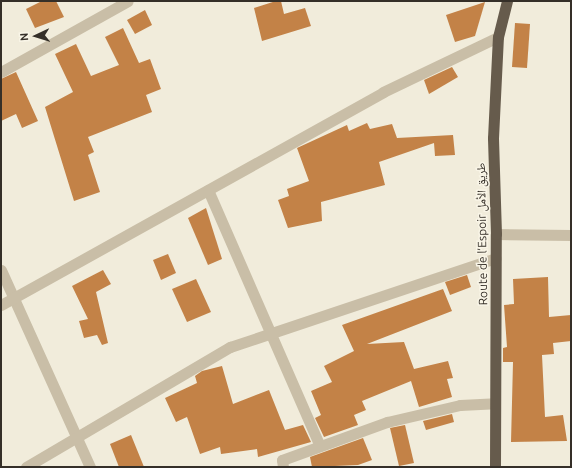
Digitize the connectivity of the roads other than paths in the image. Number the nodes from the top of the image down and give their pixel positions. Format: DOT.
graph roads {
  1 [pos="128,1"];
  2 [pos="507,1"];
  3 [pos="498,37"];
  4 [pos="1,72"];
  5 [pos="208,190"];
  6 [pos="496,234"];
  7 [pos="571,235"];
  8 [pos="496,258"];
  9 [pos="1,270"];
  10 [pos="14,298"];
  11 [pos="1,305"];
  12 [pos="271,333"];
  13 [pos="495,402"];
  14 [pos="75,435"];
  15 [pos="320,446"];
  16 [pos="26,467"];
  17 [pos="90,467"];
  18 [pos="283,467"];
  19 [pos="495,467"];
  1 -- 4 [label="street"];
  2 -- 3 [label="highway, Route de l’Espoir طريق الأمل"];
  3 -- 5 [label="street"];
  3 -- 6 [label="highway, Route de l’Espoir طريق الأمل"];
  5 -- 10 [label="street"];
  5 -- 12 [label="street"];
  6 -- 7 [label="street"];
  6 -- 8 [label="highway, Route de l’Espoir طريق الأمل"];
  8 -- 12 [label="street"];
  8 -- 13 [label="highway, Route de l’Espoir طريق الأمل"];
  9 -- 10 [label="street"];
  10 -- 11 [label="street"];
  10 -- 14 [label="street"];
  12 -- 14 [label="street"];
  12 -- 15 [label="street"];
  13 -- 15 [label="street"];
  13 -- 19 [label="highway, Route de l’Espoir طريق الأمل"];
  14 -- 16 [label="street"];
  14 -- 17 [label="street"];
  15 -- 18 [label="street"];
}
